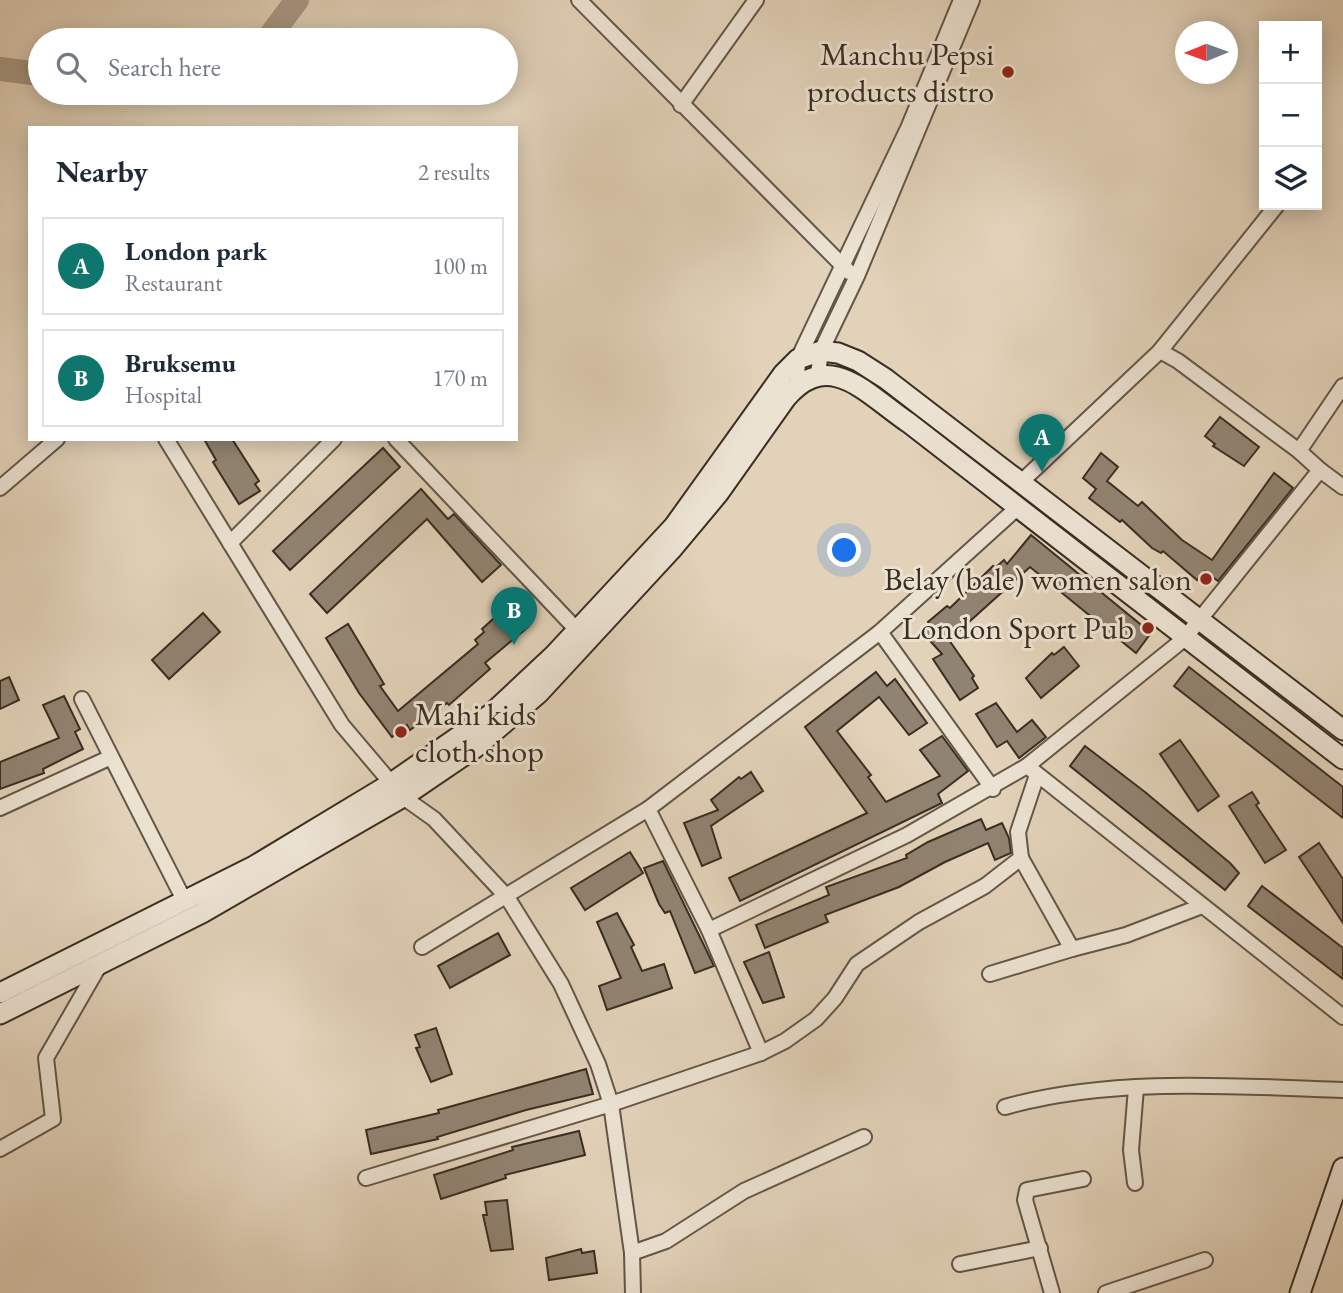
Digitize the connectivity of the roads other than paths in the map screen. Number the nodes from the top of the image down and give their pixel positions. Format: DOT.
graph roads {
  1 [pos="579,0"];
  2 [pos="756,0"];
  3 [pos="961,0"];
  4 [pos="972,0"];
  5 [pos="681,105"];
  6 [pos="1273,210"];
  7 [pos="843,268"];
  8 [pos="858,276"];
  9 [pos="821,351"];
  10 [pos="1160,351"];
  11 [pos="799,359"];
  12 [pos="818,374"];
  13 [pos="797,384"];
  14 [pos="1343,386"];
  15 [pos="55,441"];
  16 [pos="167,441"];
  17 [pos="332,441"];
  18 [pos="398,441"];
  19 [pos="1299,451"];
  20 [pos="1320,470"];
  21 [pos="1019,484"];
  22 [pos="1343,487"];
  23 [pos="0,488"];
  24 [pos="1017,508"];
  25 [pos="230,544"];
  26 [pos="1201,619"];
  27 [pos="577,631"];
  28 [pos="880,632"];
  29 [pos="1184,639"];
  30 [pos="82,699"];
  31 [pos="1343,730"];
  32 [pos="109,758"];
  33 [pos="1343,759"];
  34 [pos="1032,771"];
  35 [pos="993,789"];
  36 [pos="397,791"];
  37 [pos="0,808"];
  38 [pos="648,809"];
  39 [pos="1021,858"];
  40 [pos="507,897"];
  41 [pos="185,902"];
  42 [pos="1202,906"];
  43 [pos="709,930"];
  44 [pos="422,947"];
  45 [pos="1072,949"];
  46 [pos="99,966"];
  47 [pos="990,974"];
  48 [pos="0,993"];
  49 [pos="0,1014"];
  50 [pos="1343,1017"];
  51 [pos="761,1054"];
  52 [pos="1136,1088"];
  53 [pos="1343,1090"];
  54 [pos="611,1104"];
  55 [pos="1005,1107"];
  56 [pos="864,1137"];
  57 [pos="0,1149"];
  58 [pos="1343,1168"];
  59 [pos="366,1178"];
  60 [pos="1083,1179"];
  61 [pos="1135,1183"];
  62 [pos="1343,1200"];
  63 [pos="1040,1248"];
  64 [pos="632,1253"];
  65 [pos="1205,1260"];
  66 [pos="960,1264"];
  67 [pos="633,1293"];
  68 [pos="1052,1293"];
  69 [pos="1106,1293"];
  70 [pos="1300,1293"];
  71 [pos="1311,1293"];
  1 -- 5 [label="street"];
  2 -- 5 [label="street"];
  3 -- 7 [label="street"];
  4 -- 8 [label="street"];
  5 -- 7 [label="street"];
  6 -- 10 [label="street"];
  7 -- 8 [label="street"];
  7 -- 11 [label="street"];
  8 -- 9 [label="street"];
  9 -- 11 [label="main road"];
  9 -- 12 [label="street"];
  9 -- 21 [label="main road"];
  10 -- 19 [label="street"];
  10 -- 21 [label="street"];
  11 -- 13 [label="street"];
  11 -- 27 [label="main road"];
  12 -- 13 [label="main road"];
  12 -- 24 [label="main road"];
  13 -- 36 [label="main road"];
  14 -- 19 [label="street"];
  15 -- 23 [label="street"];
  16 -- 25 [label="street"];
  17 -- 25 [label="street"];
  18 -- 27 [label="street"];
  19 -- 20 [label="street"];
  20 -- 22 [label="street"];
  20 -- 26 [label="street"];
  21 -- 26 [label="main road"];
  24 -- 28 [label="street"];
  24 -- 29 [label="main road"];
  25 -- 36 [label="street"];
  26 -- 29 [label="street"];
  26 -- 31 [label="main road"];
  27 -- 36 [label="main road"];
  28 -- 35 [label="street"];
  28 -- 38 [label="street"];
  29 -- 33 [label="main road"];
  29 -- 34 [label="street"];
  30 -- 32 [label="street"];
  32 -- 37 [label="street"];
  32 -- 41 [label="street"];
  34 -- 35 [label="street"];
  34 -- 39 [label="street"];
  34 -- 42 [label="street"];
  35 -- 43 [label="street"];
  36 -- 40 [label="street"];
  36 -- 41 [label="main road"];
  36 -- 46 [label="main road"];
  38 -- 40 [label="street"];
  38 -- 43 [label="street"];
  39 -- 45 [label="street"];
  39 -- 51 [label="street"];
  40 -- 44 [label="street"];
  40 -- 54 [label="street"];
  41 -- 48 [label="main road"];
  42 -- 45 [label="street"];
  42 -- 50 [label="street"];
  43 -- 51 [label="street"];
  45 -- 47 [label="street"];
  46 -- 49 [label="main road"];
  46 -- 57 [label="street"];
  51 -- 54 [label="street"];
  52 -- 53 [label="street"];
  52 -- 55 [label="street"];
  52 -- 61 [label="street"];
  54 -- 59 [label="street"];
  54 -- 64 [label="street"];
  56 -- 64 [label="street"];
  58 -- 70 [label="main road"];
  60 -- 63 [label="street"];
  62 -- 71 [label="main road"];
  63 -- 66 [label="street"];
  63 -- 68 [label="street"];
  64 -- 67 [label="street"];
  65 -- 69 [label="street"];
}
